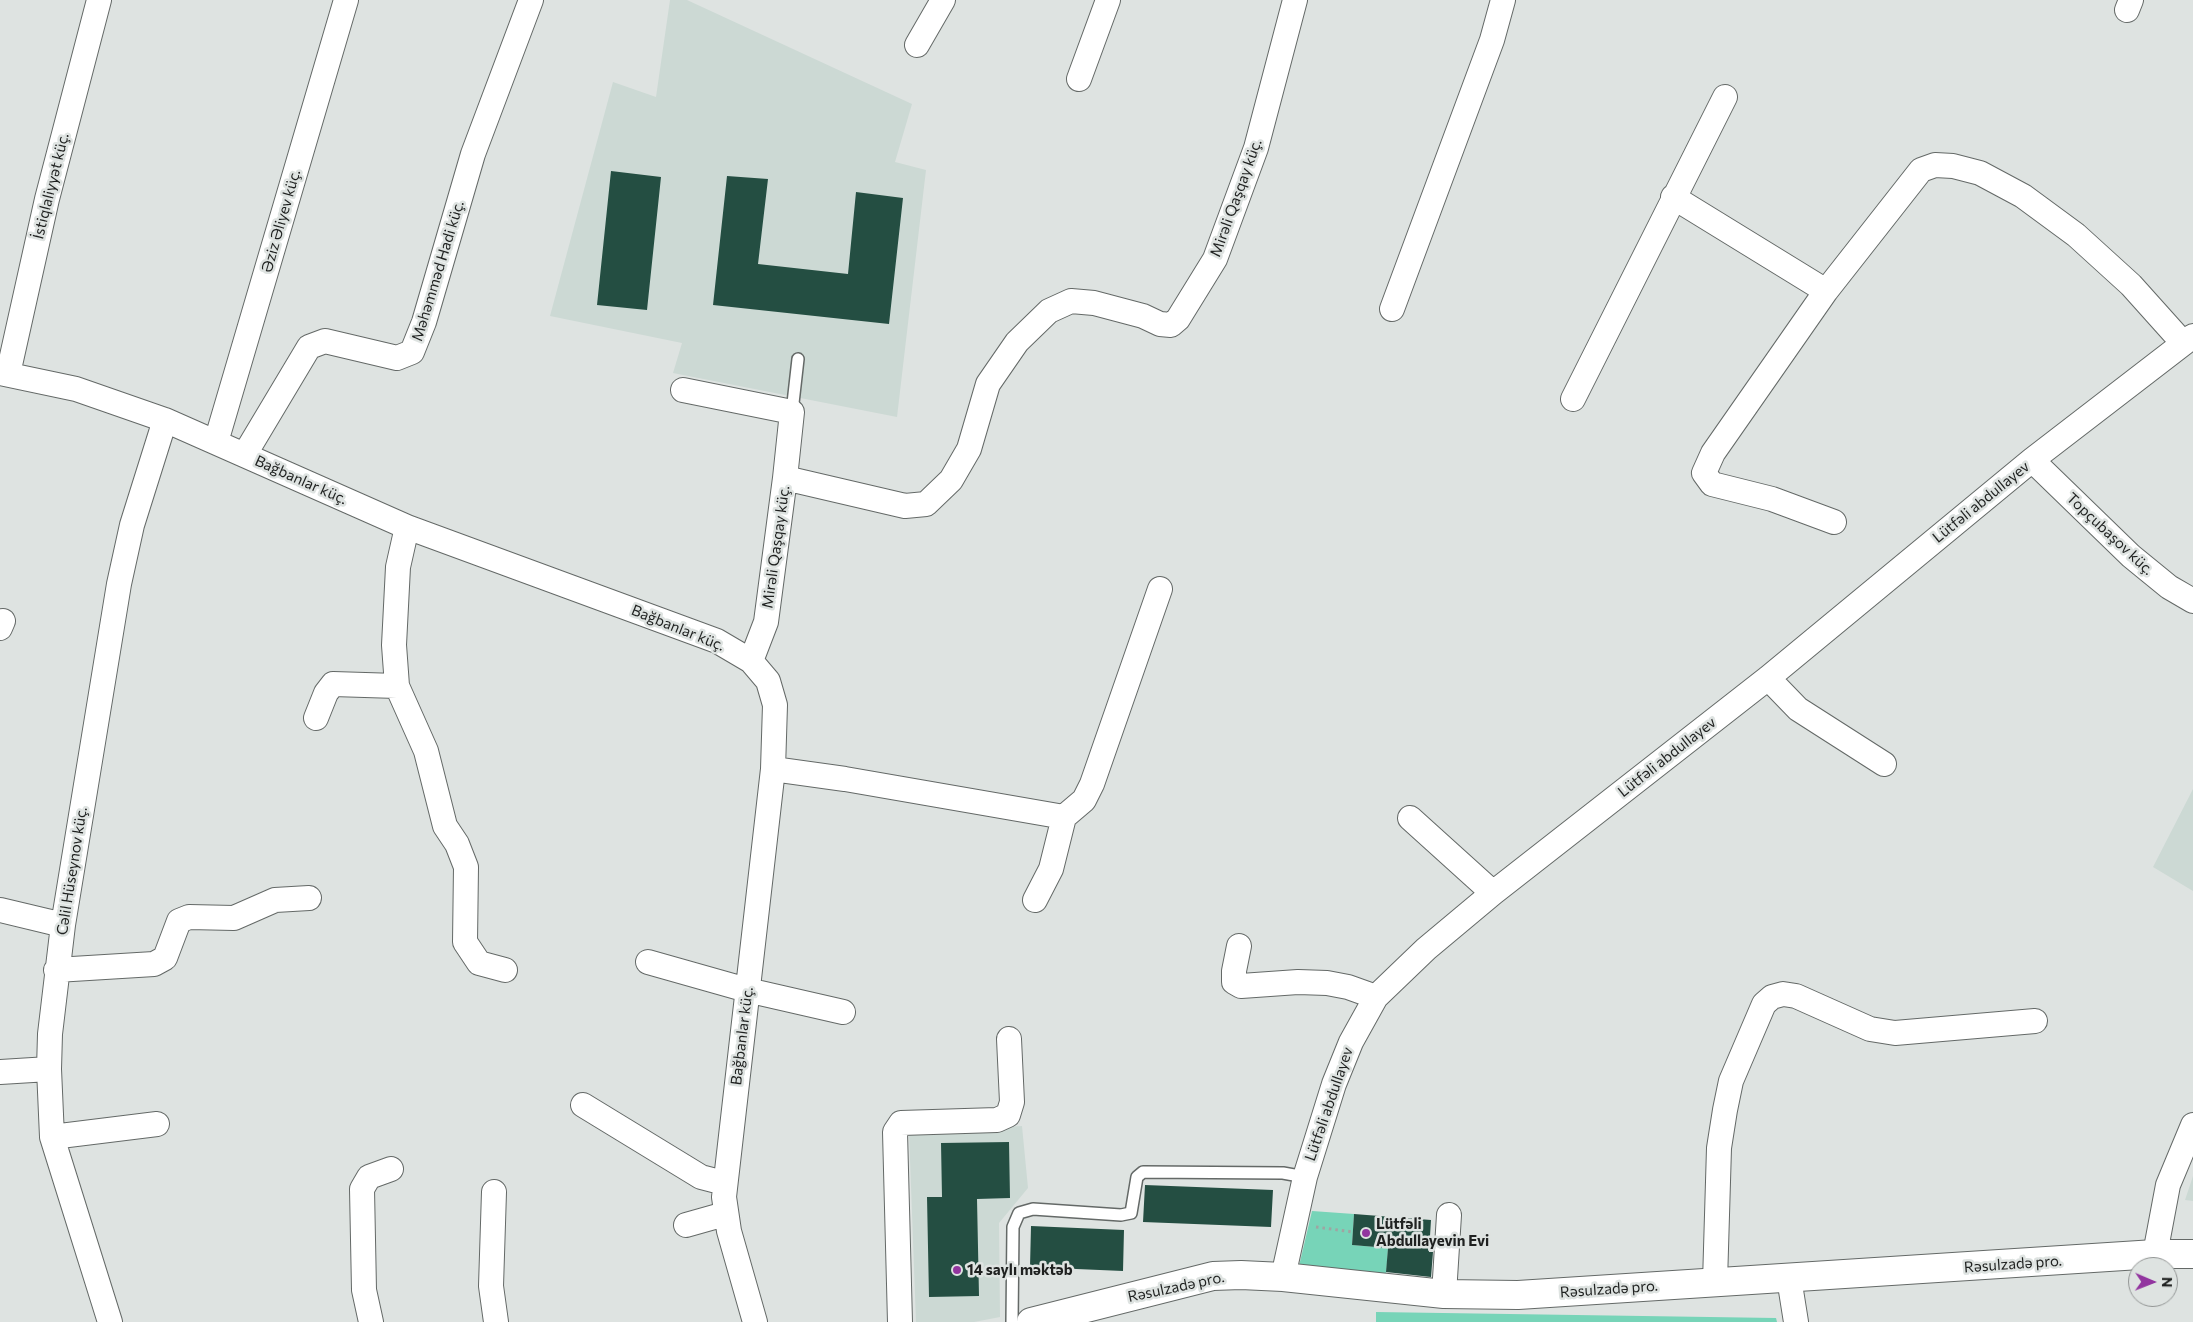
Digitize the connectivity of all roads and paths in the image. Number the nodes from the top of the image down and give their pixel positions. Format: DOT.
graph roads {
  1 [pos="99,0"];
  2 [pos="346,0"];
  3 [pos="531,0"];
  4 [pos="943,0"];
  5 [pos="1108,0"];
  6 [pos="1295,0"];
  7 [pos="1503,0"];
  8 [pos="917,45"];
  9 [pos="1080,79"];
  10 [pos="1725,97"];
  11 [pos="1673,197"];
  12 [pos="1826,291"];
  13 [pos="1392,309"];
  14 [pos="2188,339"];
  15 [pos="798,359"];
  16 [pos="4,373"];
  17 [pos="683,390"];
  18 [pos="1573,399"];
  19 [pos="792,412"];
  20 [pos="165,420"];
  21 [pos="216,442"];
  22 [pos="245,454"];
  23 [pos="2032,460"];
  24 [pos="785,478"];
  25 [pos="1834,522"];
  26 [pos="407,527"];
  27 [pos="1160,589"];
  28 [pos="2193,601"];
  29 [pos="751,661"];
  30 [pos="1768,678"];
  31 [pos="397,686"];
  32 [pos="316,718"];
  33 [pos="1884,764"];
  34 [pos="773,769"];
  35 [pos="1064,817"];
  36 [pos="1410,818"];
  37 [pos="1493,893"];
  38 [pos="309,898"];
  39 [pos="1035,900"];
  40 [pos="0,910"];
  41 [pos="63,925"];
  42 [pos="1239,946"];
  43 [pos="648,962"];
  44 [pos="56,970"];
  45 [pos="505,970"];
  46 [pos="747,990"];
  47 [pos="1376,997"];
  48 [pos="843,1012"];
  49 [pos="2035,1021"];
  50 [pos="1009,1039"];
  51 [pos="49,1069"];
  52 [pos="0,1072"];
  53 [pos="583,1104"];
  54 [pos="157,1124"];
  55 [pos="2193,1125"];
  56 [pos="52,1137"];
  57 [pos="391,1169"];
  58 [pos="1304,1176"];
  59 [pos="724,1183"];
  60 [pos="494,1192"];
  61 [pos="725,1214"];
  62 [pos="1449,1215"];
  63 [pos="686,1224"];
  64 [pos="1293,1224"];
  65 [pos="1353,1232"];
  66 [pos="2155,1254"];
  67 [pos="2193,1254"];
  68 [pos="1283,1277"];
  69 [pos="1789,1278"];
  70 [pos="1715,1282"];
  71 [pos="1444,1294"];
  72 [pos="110,1322"];
  73 [pos="371,1322"];
  74 [pos="496,1322"];
  75 [pos="755,1322"];
  76 [pos="900,1322"];
  77 [pos="1012,1322"];
  78 [pos="1031,1322"];
  79 [pos="1796,1322"];
  1 -- 16 [label="street, İstiqlaliyyət küç."];
  2 -- 21 [label="street, Əziz Əliyev küç."];
  3 -- 22 [label="street, Məhəmməd Hadi küç."];
  4 -- 8 [label="street"];
  5 -- 9 [label="street"];
  6 -- 24 [label="street, Mirəli Qaşqay küç."];
  7 -- 13 [label="street"];
  10 -- 11 [label="street"];
  11 -- 12 [label="street"];
  11 -- 18 [label="street"];
  12 -- 14 [label="street"];
  12 -- 25 [label="street"];
  14 -- 23 [label="street, Lütfəli abdullayev"];
  15 -- 19 [label="lane"];
  16 -- 20 [label="street, Bağbanlar küç."];
  17 -- 19 [label="street"];
  19 -- 24 [label="street"];
  20 -- 21 [label="street, Bağbanlar küç."];
  20 -- 41 [label="street, Cəlil Hüseynov küç."];
  21 -- 22 [label="street, Bağbanlar küç."];
  22 -- 26 [label="street, Bağbanlar küç."];
  23 -- 28 [label="street, Topçubaşov küç."];
  23 -- 30 [label="street, Lütfəli abdullayev"];
  24 -- 29 [label="street, Mirəli Qaşqay küç."];
  26 -- 29 [label="street, Bağbanlar küç."];
  26 -- 31 [label="street"];
  27 -- 35 [label="street"];
  29 -- 34 [label="street, Bağbanlar küç."];
  30 -- 33 [label="street"];
  30 -- 37 [label="street, Lütfəli abdullayev"];
  31 -- 32 [label="street"];
  31 -- 45 [label="street"];
  34 -- 35 [label="street"];
  34 -- 46 [label="street, Bağbanlar küç."];
  35 -- 39 [label="street"];
  36 -- 37 [label="street"];
  37 -- 47 [label="street, Lütfəli abdullayev"];
  38 -- 44 [label="street"];
  40 -- 41 [label="street"];
  41 -- 44 [label="street, Cəlil Hüseynov küç."];
  42 -- 47 [label="street"];
  43 -- 46 [label="street"];
  44 -- 51 [label="street, Cəlil Hüseynov küç."];
  46 -- 48 [label="street"];
  46 -- 59 [label="street, Bağbanlar küç."];
  47 -- 58 [label="street, Lütfəli abdullayev"];
  49 -- 70 [label="street"];
  50 -- 76 [label="street"];
  51 -- 52 [label="street"];
  51 -- 56 [label="street, Cəlil Hüseynov küç."];
  53 -- 59 [label="street"];
  54 -- 56 [label="street"];
  55 -- 66 [label="street"];
  56 -- 72 [label="street, Cəlil Hüseynov küç."];
  57 -- 73 [label="street"];
  58 -- 64 [label="street, Lütfəli abdullayev"];
  58 -- 77 [label="lane"];
  59 -- 61 [label="street, Bağbanlar küç."];
  60 -- 74 [label="street"];
  61 -- 63 [label="street"];
  61 -- 75 [label="street, Bağbanlar küç."];
  62 -- 71 [label="street"];
  64 -- 65 [label="path"];
  64 -- 68 [label="street, Lütfəli abdullayev"];
  66 -- 67 [label="street, Rəsulzadə pro."];
  66 -- 69 [label="street, Rəsulzadə pro."];
  68 -- 71 [label="street, Rəsulzadə pro."];
  68 -- 78 [label="street, Rəsulzadə pro."];
  69 -- 70 [label="street, Rəsulzadə pro."];
  69 -- 79 [label="street"];
  70 -- 71 [label="street, Rəsulzadə pro."];
}
